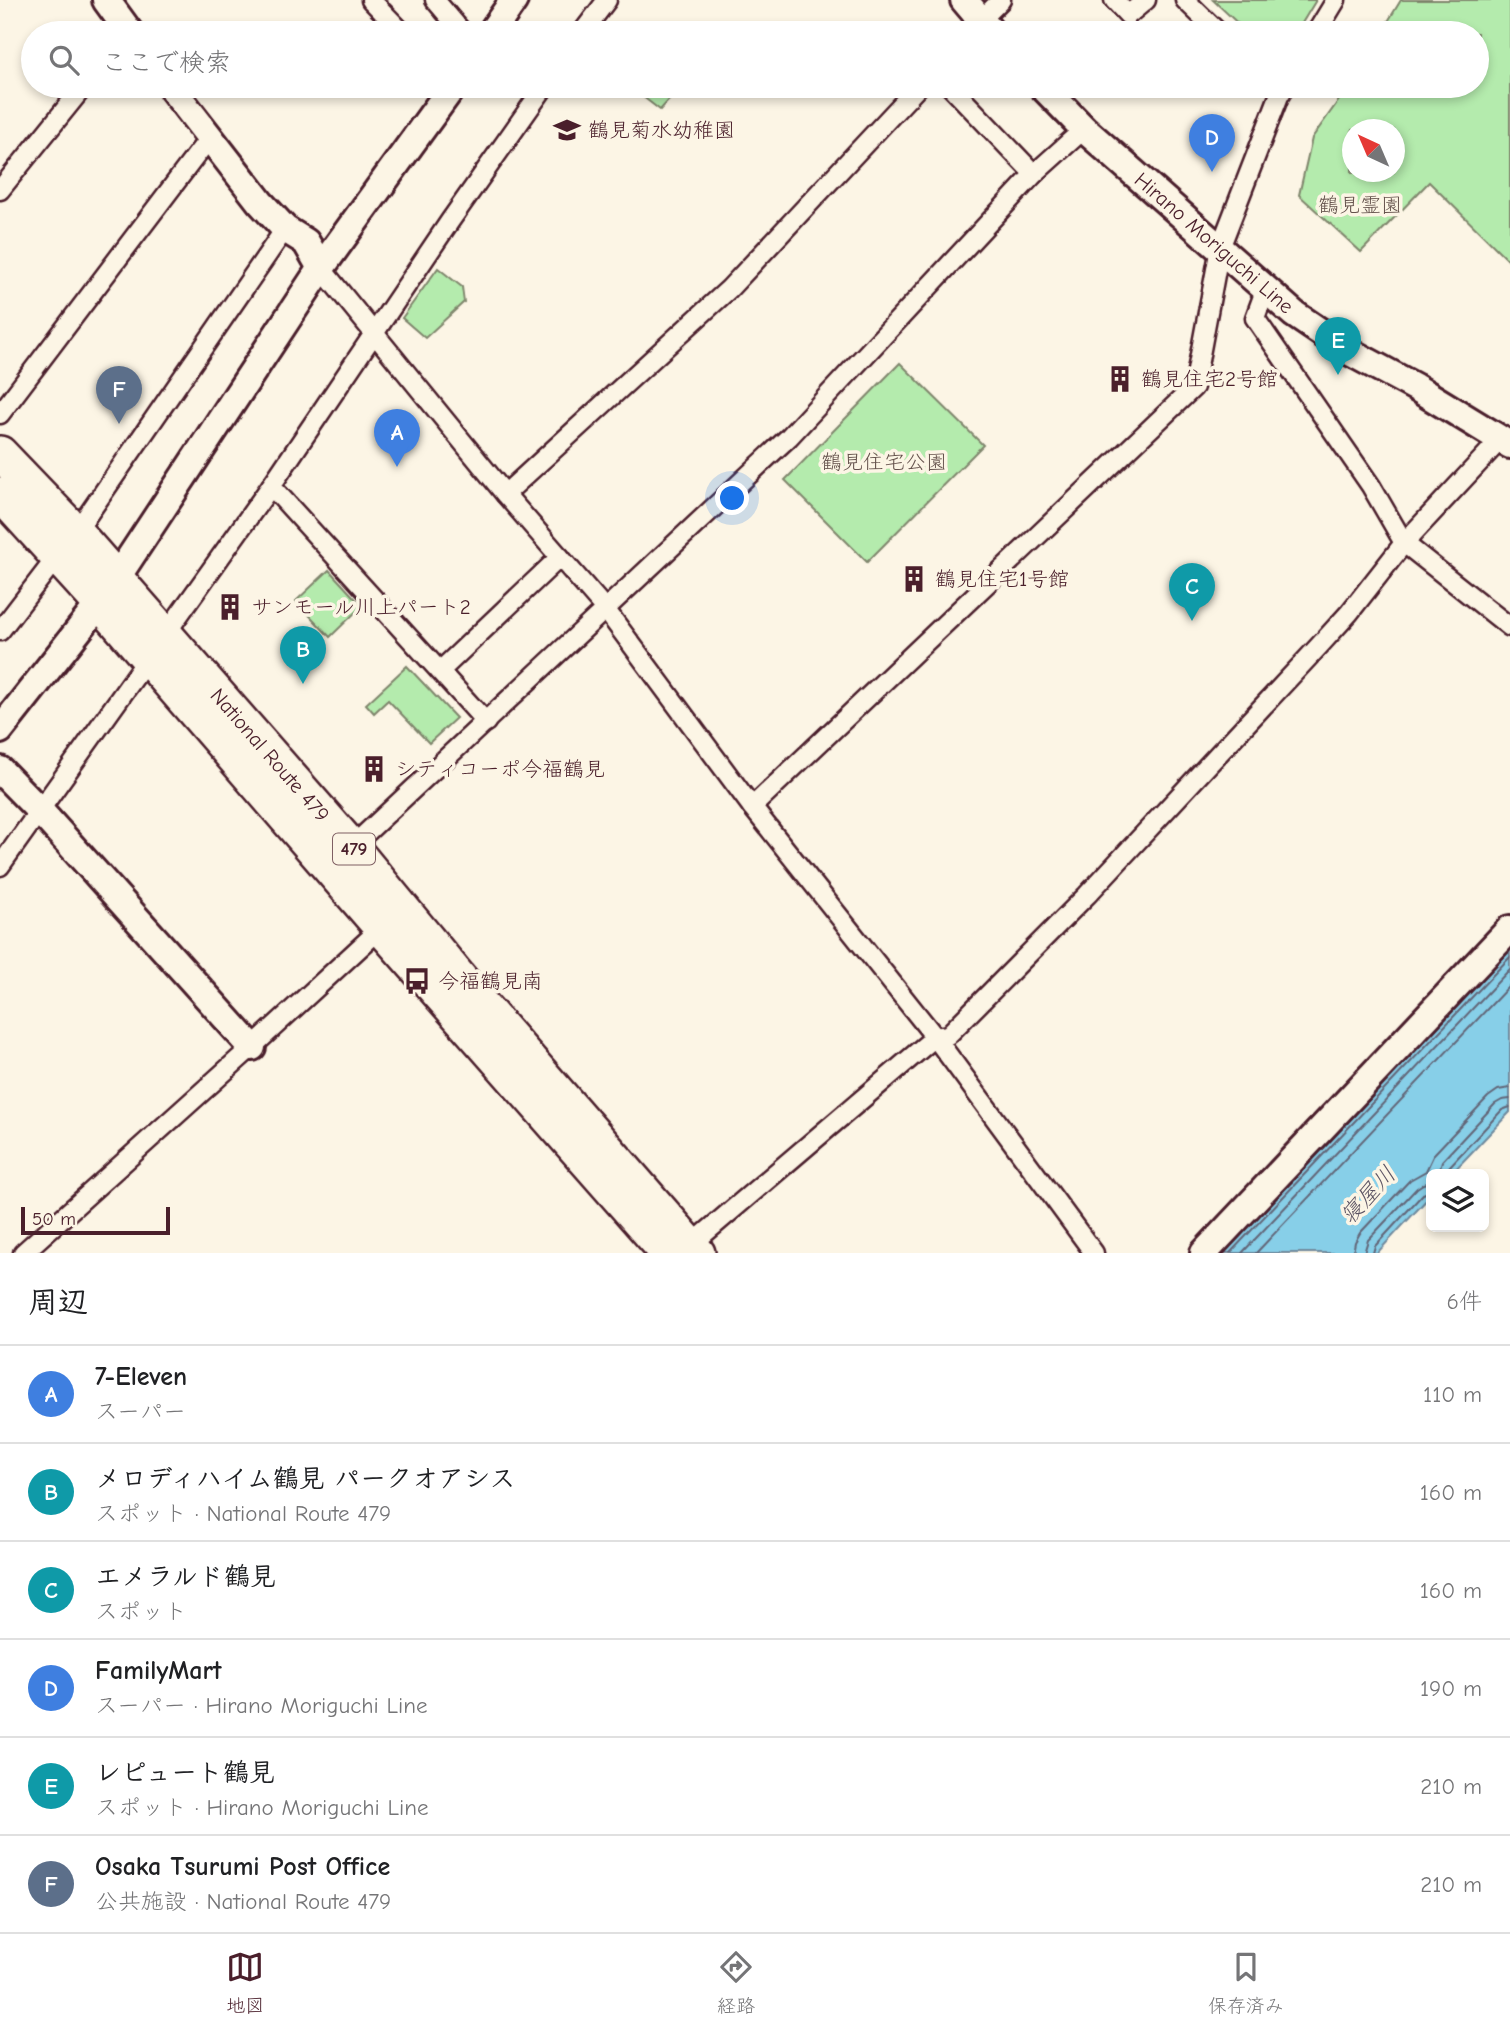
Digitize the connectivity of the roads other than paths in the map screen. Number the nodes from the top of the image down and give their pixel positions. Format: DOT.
graph roads {
  1 [pos="370,0"];
  2 [pos="435,0"];
  3 [pos="514,0"];
  4 [pos="607,0"];
  5 [pos="1001,0"];
  6 [pos="1114,0"];
  7 [pos="1146,0"];
  8 [pos="1185,0"];
  9 [pos="1336,0"];
  10 [pos="110,1"];
  11 [pos="122,21"];
  12 [pos="391,21"];
  13 [pos="453,21"];
  14 [pos="499,21"];
  15 [pos="591,21"];
  16 [pos="977,21"];
  17 [pos="1207,21"];
  18 [pos="1323,21"];
  19 [pos="74,98"];
  20 [pos="179,98"];
  21 [pos="444,98"];
  22 [pos="537,98"];
  23 [pos="908,98"];
  24 [pos="961,98"];
  25 [pos="1053,98"];
  26 [pos="1275,98"];
  27 [pos="1083,129"];
  28 [pos="210,137"];
  29 [pos="1034,174"];
  30 [pos="0,190"];
  31 [pos="285,229"];
  32 [pos="1220,248"];
  33 [pos="321,268"];
  34 [pos="1266,288"];
  35 [pos="374,333"];
  36 [pos="0,414"];
  37 [pos="1505,443"];
  38 [pos="0,453"];
  39 [pos="271,486"];
  40 [pos="0,494"];
  41 [pos="505,494"];
  42 [pos="1404,543"];
  43 [pos="66,544"];
  44 [pos="560,557"];
  45 [pos="107,591"];
  46 [pos="606,610"];
  47 [pos="1510,627"];
  48 [pos="0,631"];
  49 [pos="157,647"];
  50 [pos="440,671"];
  51 [pos="486,722"];
  52 [pos="0,730"];
  53 [pos="0,770"];
  54 [pos="752,807"];
  55 [pos="40,811"];
  56 [pos="341,858"];
  57 [pos="0,866"];
  58 [pos="381,928"];
  59 [pos="1510,929"];
  60 [pos="935,1037"];
  61 [pos="252,1047"];
  62 [pos="685,1250"];
  63 [pos="23,1253"];
  64 [pos="1094,1253"];
  65 [pos="1205,1253"];
  1 -- 12 [label="street"];
  2 -- 13 [label="street"];
  3 -- 14 [label="street"];
  4 -- 15 [label="street"];
  5 -- 16 [label="street"];
  6 -- 7 [label="street"];
  8 -- 17 [label="street"];
  9 -- 18 [label="street"];
  10 -- 11 [label="street"];
  19 -- 30 [label="street"];
  20 -- 28 [label="street"];
  21 -- 33 [label="street"];
  22 -- 35 [label="street"];
  23 -- 41 [label="street"];
  24 -- 29 [label="street"];
  25 -- 27 [label="street, Hirano Moriguchi Line"];
  26 -- 32 [label="street"];
  27 -- 29 [label="street"];
  27 -- 32 [label="street, Hirano Moriguchi Line"];
  28 -- 31 [label="street"];
  28 -- 36 [label="street"];
  29 -- 46 [label="street"];
  31 -- 33 [label="street"];
  31 -- 43 [label="street"];
  32 -- 34 [label="street, Hirano Moriguchi Line"];
  32 -- 54 [label="street"];
  33 -- 35 [label="street"];
  33 -- 45 [label="street"];
  34 -- 37 [label="street, Hirano Moriguchi Line"];
  34 -- 42 [label="street"];
  35 -- 39 [label="street"];
  35 -- 41 [label="street"];
  37 -- 42 [label="street"];
  38 -- 43 [label="highway, National Route 479 / 479"];
  39 -- 49 [label="street"];
  39 -- 50 [label="street"];
  40 -- 43 [label="highway, National Route 479 / 479"];
  41 -- 44 [label="street"];
  42 -- 47 [label="street"];
  42 -- 60 [label="street"];
  43 -- 45 [label="highway, National Route 479 / 479"];
  43 -- 48 [label="street"];
  44 -- 46 [label="street"];
  44 -- 50 [label="street"];
  45 -- 49 [label="highway, National Route 479 / 479"];
  45 -- 52 [label="street"];
  46 -- 51 [label="street"];
  46 -- 54 [label="street"];
  49 -- 55 [label="street"];
  49 -- 56 [label="highway, National Route 479 / 479"];
  50 -- 51 [label="street"];
  51 -- 56 [label="street"];
  53 -- 55 [label="street"];
  54 -- 60 [label="street"];
  55 -- 57 [label="street"];
  55 -- 61 [label="street"];
  56 -- 58 [label="highway, National Route 479 / 479"];
  56 -- 62 [label="highway, National Route 479 / 479"];
  58 -- 61 [label="street"];
  58 -- 62 [label="highway, National Route 479 / 479"];
  59 -- 65 [label="street"];
  60 -- 62 [label="street"];
  60 -- 64 [label="street"];
  61 -- 63 [label="street"];
}
